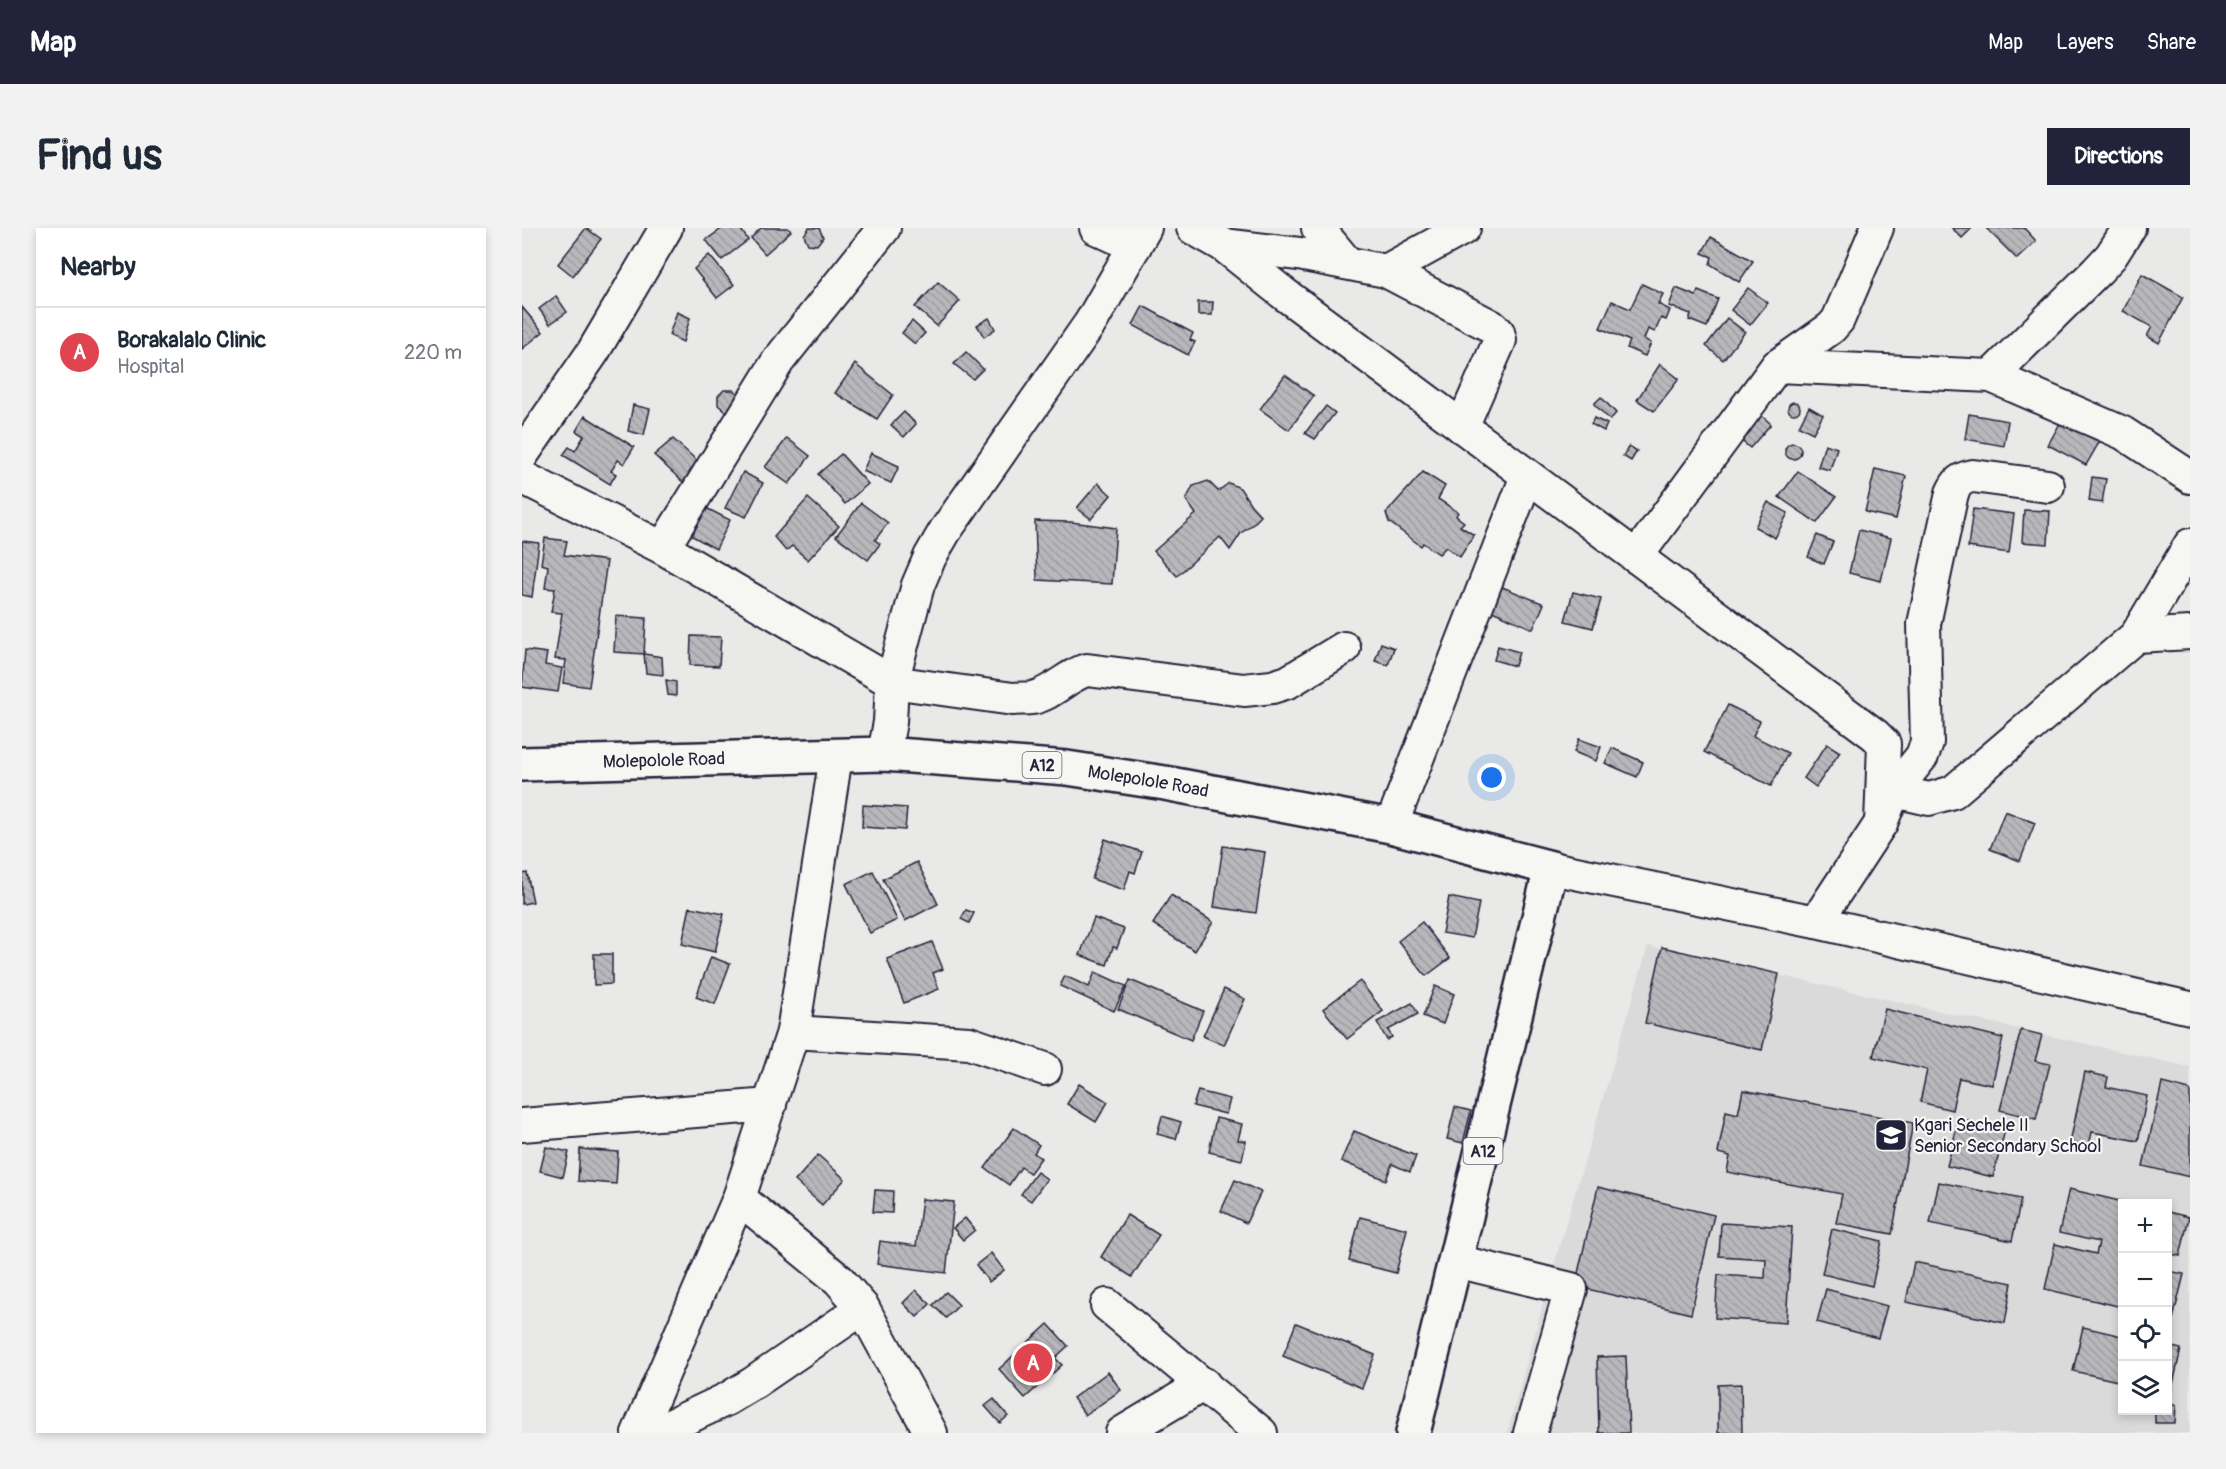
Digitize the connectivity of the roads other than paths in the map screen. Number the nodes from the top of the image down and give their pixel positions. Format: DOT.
graph roads {
  1 [pos="666,228"];
  2 [pos="884,228"];
  3 [pos="1096,228"];
  4 [pos="1318,228"];
  5 [pos="1464,228"];
  6 [pos="1877,228"];
  7 [pos="2129,228"];
  8 [pos="1208,234"];
  9 [pos="1140,237"];
  10 [pos="1347,263"];
  11 [pos="1386,271"];
  12 [pos="1778,366"];
  13 [pos="1991,376"];
  14 [pos="1462,427"];
  15 [pos="522,455"];
  16 [pos="1527,476"];
  17 [pos="522,477"];
  18 [pos="2190,477"];
  19 [pos="2048,486"];
  20 [pos="2190,545"];
  21 [pos="663,548"];
  22 [pos="1636,557"];
  23 [pos="2190,633"];
  24 [pos="2136,636"];
  25 [pos="1344,648"];
  26 [pos="892,682"];
  27 [pos="1884,744"];
  28 [pos="884,754"];
  29 [pos="836,756"];
  30 [pos="522,764"];
  31 [pos="1903,781"];
  32 [pos="1881,823"];
  33 [pos="1391,826"];
  34 [pos="1551,868"];
  35 [pos="1816,922"];
  36 [pos="2190,1008"];
  37 [pos="793,1032"];
  38 [pos="1045,1069"];
  39 [pos="770,1105"];
  40 [pos="522,1125"];
  41 [pos="739,1198"];
  42 [pos="1456,1262"];
  43 [pos="1107,1305"];
  44 [pos="863,1308"];
  45 [pos="1204,1384"];
  46 [pos="638,1433"];
  47 [pos="655,1433"];
  48 [pos="930,1433"];
  49 [pos="1122,1433"];
  50 [pos="1261,1433"];
  51 [pos="1413,1433"];
  52 [pos="1530,1433"];
  1 -- 15 [label="street"];
  2 -- 21 [label="street"];
  3 -- 9 [label="street"];
  4 -- 10 [label="street"];
  5 -- 11 [label="street"];
  6 -- 12 [label="street"];
  7 -- 13 [label="street"];
  8 -- 10 [label="street"];
  8 -- 14 [label="street"];
  9 -- 26 [label="street"];
  10 -- 11 [label="street"];
  11 -- 14 [label="street"];
  12 -- 13 [label="street"];
  12 -- 22 [label="street"];
  13 -- 18 [label="street"];
  14 -- 16 [label="street"];
  16 -- 22 [label="street"];
  16 -- 33 [label="street"];
  17 -- 21 [label="street"];
  19 -- 31 [label="street"];
  20 -- 24 [label="street"];
  21 -- 26 [label="street"];
  22 -- 27 [label="street"];
  23 -- 24 [label="street"];
  24 -- 31 [label="street"];
  25 -- 26 [label="street"];
  26 -- 28 [label="street"];
  27 -- 31 [label="street"];
  27 -- 32 [label="street"];
  28 -- 29 [label="main road, Molepolole Road / A12"];
  28 -- 33 [label="main road, Molepolole Road / A12"];
  29 -- 30 [label="main road, Molepolole Road / A12"];
  29 -- 37 [label="street"];
  31 -- 32 [label="street"];
  32 -- 35 [label="street"];
  33 -- 34 [label="main road, Molepolole Road / A12"];
  34 -- 35 [label="street"];
  34 -- 42 [label="main road, A12"];
  35 -- 36 [label="street"];
  37 -- 38 [label="street"];
  37 -- 39 [label="street"];
  39 -- 40 [label="street"];
  39 -- 41 [label="street"];
  41 -- 44 [label="street"];
  41 -- 46 [label="street"];
  42 -- 51 [label="main road, A12"];
  42 -- 52 [label="street"];
  43 -- 45 [label="street"];
  44 -- 47 [label="street"];
  44 -- 48 [label="street"];
  45 -- 49 [label="street"];
  45 -- 50 [label="street"];
}
